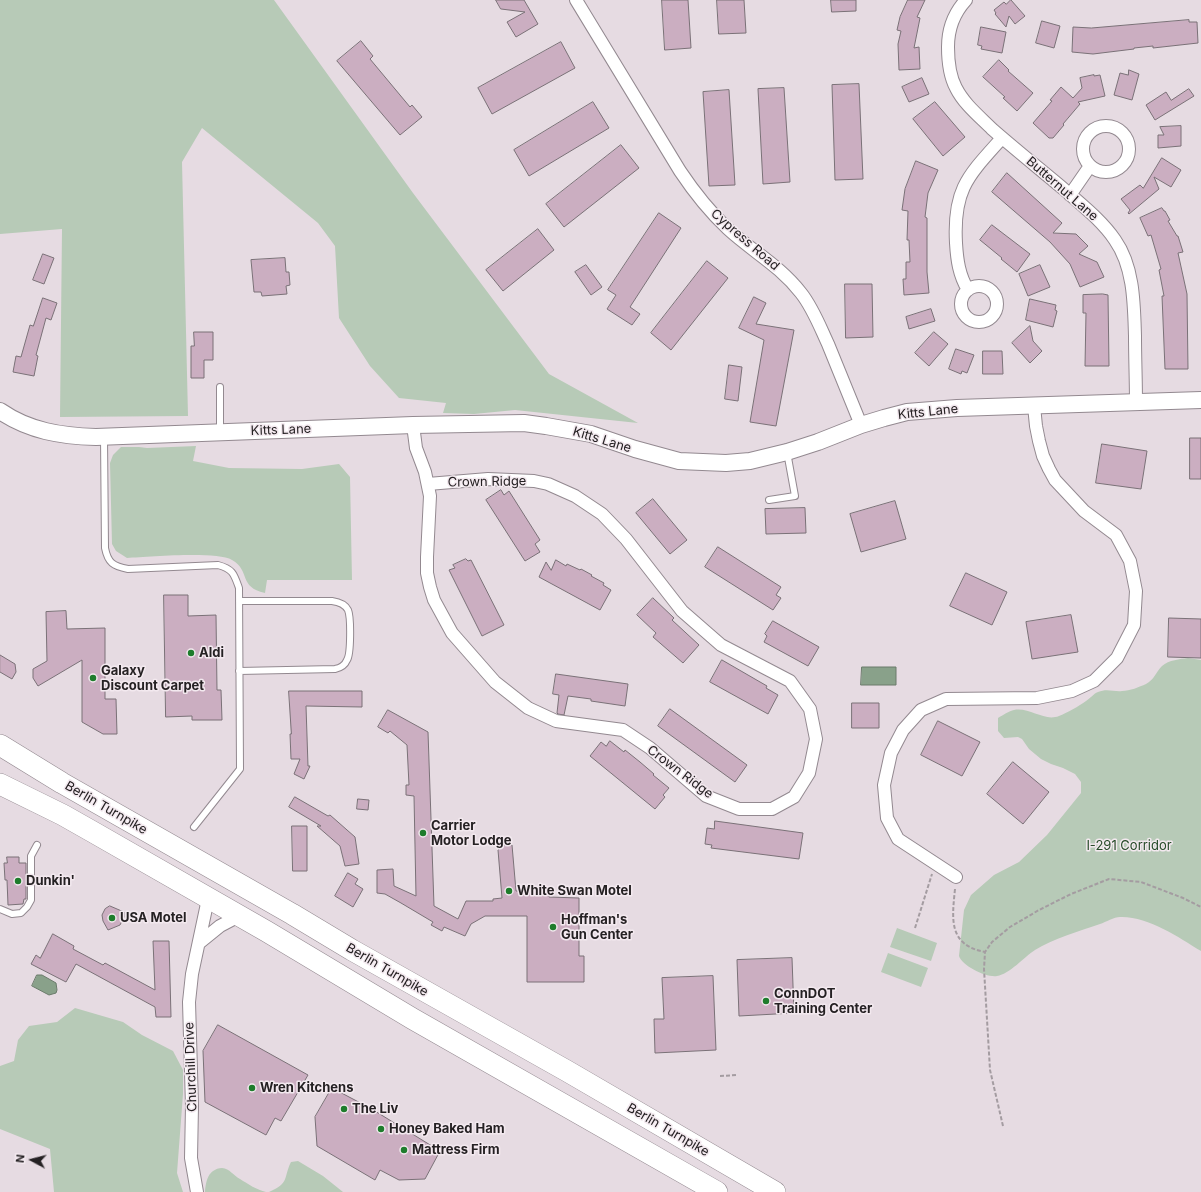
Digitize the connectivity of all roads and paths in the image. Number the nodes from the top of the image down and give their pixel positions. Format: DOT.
graph roads {
  1 [pos="576,0"];
  2 [pos="966,0"];
  3 [pos="1002,138"];
  4 [pos="1090,166"];
  5 [pos="1070,195"];
  6 [pos="968,290"];
  7 [pos="220,387"];
  8 [pos="1201,400"];
  9 [pos="1136,403"];
  10 [pos="1034,406"];
  11 [pos="0,411"];
  12 [pos="861,425"];
  13 [pos="412,426"];
  14 [pos="220,432"];
  15 [pos="104,436"];
  16 [pos="787,452"];
  17 [pos="428,484"];
  18 [pos="769,500"];
  19 [pos="239,601"];
  20 [pos="239,671"];
  21 [pos="0,745"];
  22 [pos="0,784"];
  23 [pos="194,827"];
  24 [pos="37,845"];
  25 [pos="936,864"];
  26 [pos="956,877"];
  27 [pos="208,899"];
  28 [pos="1201,907"];
  29 [pos="0,909"];
  30 [pos="292,914"];
  31 [pos="239,916"];
  32 [pos="915,928"];
  33 [pos="266,931"];
  34 [pos="199,943"];
  35 [pos="985,952"];
  36 [pos="567,1071"];
  37 [pos="737,1075"];
  38 [pos="720,1076"];
  39 [pos="551,1098"];
  40 [pos="1003,1126"];
  41 [pos="197,1192"];
  42 [pos="717,1192"];
  43 [pos="775,1192"];
  1 -- 12 [label="street, Cypress Road"];
  2 -- 3 [label="street, Butternut Lane"];
  3 -- 5 [label="street, Butternut Lane"];
  3 -- 6 [label="street"];
  4 -- 5 [label="street"];
  5 -- 9 [label="street, Butternut Lane"];
  7 -- 14 [label="lane"];
  8 -- 9 [label="street, Kitts Lane"];
  9 -- 10 [label="street, Kitts Lane"];
  10 -- 12 [label="street, Kitts Lane"];
  10 -- 25 [label="street"];
  11 -- 15 [label="street, Kitts Lane"];
  12 -- 16 [label="street, Kitts Lane"];
  13 -- 14 [label="street, Kitts Lane"];
  13 -- 16 [label="street, Kitts Lane"];
  13 -- 17 [label="street, Crown Ridge"];
  14 -- 15 [label="street, Kitts Lane"];
  15 -- 19 [label="lane"];
  16 -- 18 [label="lane"];
  17 -- 17 [label="street, Crown Ridge"];
  19 -- 20 [label="lane"];
  19 -- 20 [label="lane"];
  20 -- 23 [label="lane"];
  21 -- 30 [label="highway, Berlin Turnpike"];
  22 -- 27 [label="highway, Berlin Turnpike"];
  24 -- 29 [label="lane"];
  25 -- 26 [label="street"];
  25 -- 32 [label="path"];
  26 -- 35 [label="path"];
  27 -- 31 [label="highway, Berlin Turnpike"];
  27 -- 34 [label="street, Churchill Drive"];
  28 -- 35 [label="path"];
  30 -- 33 [label="highway"];
  30 -- 36 [label="highway, Berlin Turnpike"];
  31 -- 33 [label="highway, Berlin Turnpike"];
  31 -- 34 [label="street"];
  33 -- 39 [label="highway, Berlin Turnpike"];
  34 -- 41 [label="street, Churchill Drive"];
  35 -- 40 [label="path"];
  36 -- 39 [label="highway"];
  36 -- 43 [label="highway, Berlin Turnpike"];
  37 -- 38 [label="path"];
  39 -- 42 [label="highway, Berlin Turnpike"];
}
